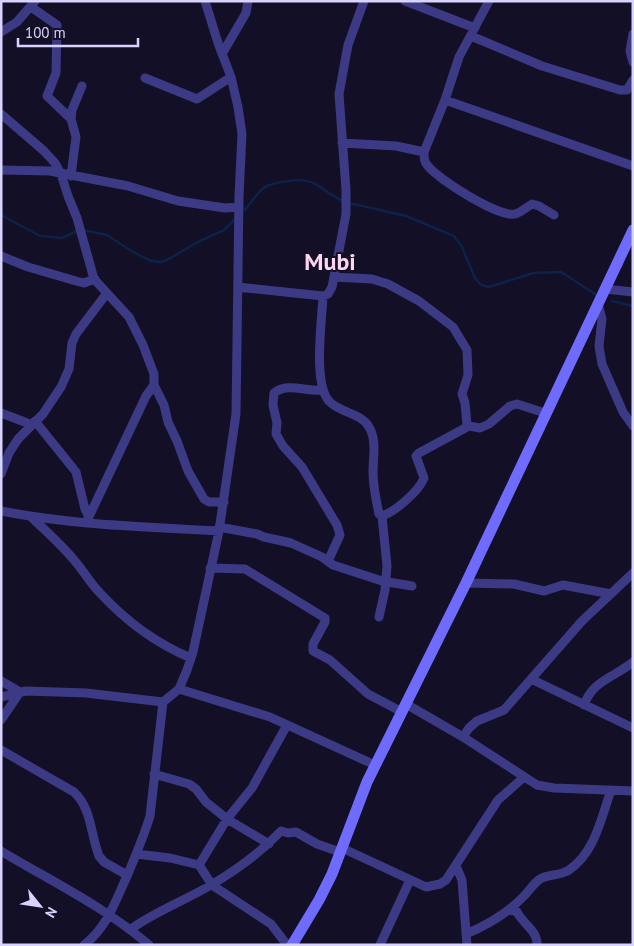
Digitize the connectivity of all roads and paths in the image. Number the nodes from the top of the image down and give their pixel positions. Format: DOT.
graph roads {
  1 [pos="205,1"];
  2 [pos="248,1"];
  3 [pos="364,1"];
  4 [pos="405,1"];
  5 [pos="489,1"];
  6 [pos="33,4"];
  7 [pos="1,32"];
  8 [pos="473,32"];
  9 [pos="633,34"];
  10 [pos="222,54"];
  11 [pos="633,62"];
  12 [pos="231,77"];
  13 [pos="145,78"];
  14 [pos="633,80"];
  15 [pos="82,86"];
  16 [pos="445,100"];
  17 [pos="1,114"];
  18 [pos="71,119"];
  19 [pos="342,143"];
  20 [pos="424,152"];
  21 [pos="633,166"];
  22 [pos="1,170"];
  23 [pos="61,174"];
  24 [pos="71,176"];
  25 [pos="239,207"];
  26 [pos="554,215"];
  27 [pos="633,230"];
  28 [pos="1,256"];
  29 [pos="334,277"];
  30 [pos="95,279"];
  31 [pos="238,288"];
  32 [pos="605,288"];
  33 [pos="633,292"];
  34 [pos="107,293"];
  35 [pos="323,296"];
  36 [pos="598,304"];
  37 [pos="154,385"];
  38 [pos="322,390"];
  39 [pos="1,413"];
  40 [pos="545,414"];
  41 [pos="33,423"];
  42 [pos="469,426"];
  43 [pos="633,426"];
  44 [pos="1,474"];
  45 [pos="224,502"];
  46 [pos="1,510"];
  47 [pos="30,516"];
  48 [pos="382,516"];
  49 [pos="87,520"];
  50 [pos="219,529"];
  51 [pos="328,561"];
  52 [pos="210,568"];
  53 [pos="633,573"];
  54 [pos="387,581"];
  55 [pos="466,583"];
  56 [pos="412,586"];
  57 [pos="611,594"];
  58 [pos="379,617"];
  59 [pos="191,658"];
  60 [pos="633,662"];
  61 [pos="531,680"];
  62 [pos="1,681"];
  63 [pos="179,689"];
  64 [pos="20,692"];
  65 [pos="1,697"];
  66 [pos="163,702"];
  67 [pos="584,705"];
  68 [pos="404,708"];
  69 [pos="1,720"];
  70 [pos="287,725"];
  71 [pos="633,728"];
  72 [pos="464,737"];
  73 [pos="1,750"];
  74 [pos="374,765"];
  75 [pos="154,774"];
  76 [pos="524,776"];
  77 [pos="611,790"];
  78 [pos="633,791"];
  79 [pos="227,819"];
  80 [pos="269,844"];
  81 [pos="341,850"];
  82 [pos="1,851"];
  83 [pos="136,854"];
  84 [pos="198,866"];
  85 [pos="456,866"];
  86 [pos="127,875"];
  87 [pos="410,880"];
  88 [pos="212,885"];
  89 [pos="510,909"];
  90 [pos="110,916"];
  91 [pos="130,929"];
  92 [pos="466,934"];
  93 [pos="86,944"];
  94 [pos="149,945"];
  95 [pos="287,945"];
  96 [pos="292,945"];
  97 [pos="380,945"];
  98 [pos="467,945"];
  99 [pos="537,945"];
  1 -- 10 [label="street"];
  2 -- 10 [label="street"];
  3 -- 19 [label="street"];
  4 -- 8 [label="street"];
  5 -- 8 [label="street"];
  6 -- 7 [label="street"];
  6 -- 18 [label="street"];
  8 -- 14 [label="street"];
  8 -- 16 [label="street"];
  9 -- 11 [label="street"];
  10 -- 12 [label="street"];
  12 -- 13 [label="street"];
  12 -- 25 [label="street"];
  15 -- 18 [label="street"];
  16 -- 20 [label="street"];
  16 -- 21 [label="street"];
  17 -- 23 [label="street"];
  18 -- 24 [label="street"];
  19 -- 20 [label="street"];
  19 -- 29 [label="street"];
  20 -- 26 [label="street"];
  22 -- 23 [label="street"];
  23 -- 24 [label="street"];
  23 -- 30 [label="street"];
  24 -- 25 [label="street"];
  25 -- 31 [label="street"];
  27 -- 32 [label="street"];
  28 -- 30 [label="street"];
  29 -- 35 [label="street"];
  29 -- 42 [label="street"];
  30 -- 34 [label="street"];
  31 -- 35 [label="street"];
  31 -- 45 [label="street"];
  32 -- 33 [label="street"];
  32 -- 36 [label="street"];
  34 -- 37 [label="street"];
  34 -- 41 [label="street"];
  35 -- 38 [label="street"];
  36 -- 40 [label="street"];
  36 -- 43 [label="street"];
  37 -- 45 [label="street"];
  37 -- 49 [label="street"];
  38 -- 48 [label="street"];
  38 -- 51 [label="street"];
  39 -- 41 [label="street"];
  40 -- 42 [label="street"];
  40 -- 55 [label="street"];
  41 -- 44 [label="street"];
  41 -- 49 [label="street"];
  42 -- 48 [label="street"];
  45 -- 50 [label="street"];
  46 -- 47 [label="street"];
  47 -- 49 [label="street"];
  47 -- 59 [label="street"];
  48 -- 54 [label="street"];
  49 -- 50 [label="street"];
  50 -- 51 [label="street"];
  50 -- 52 [label="street"];
  51 -- 54 [label="street"];
  52 -- 59 [label="street"];
  52 -- 68 [label="street"];
  53 -- 57 [label="street"];
  54 -- 56 [label="street"];
  54 -- 58 [label="street"];
  55 -- 57 [label="street"];
  55 -- 68 [label="street"];
  57 -- 61 [label="street"];
  59 -- 63 [label="street"];
  60 -- 67 [label="street"];
  61 -- 67 [label="street"];
  61 -- 72 [label="street"];
  62 -- 64 [label="street"];
  63 -- 66 [label="street"];
  63 -- 70 [label="street"];
  64 -- 65 [label="street"];
  64 -- 66 [label="street"];
  64 -- 69 [label="street"];
  66 -- 75 [label="street"];
  67 -- 71 [label="street"];
  68 -- 72 [label="street"];
  68 -- 74 [label="street"];
  70 -- 74 [label="street"];
  70 -- 79 [label="street"];
  72 -- 76 [label="street"];
  73 -- 86 [label="street"];
  74 -- 81 [label="street"];
  75 -- 79 [label="street"];
  75 -- 83 [label="street"];
  76 -- 77 [label="street"];
  76 -- 85 [label="street"];
  77 -- 78 [label="street"];
  77 -- 89 [label="street"];
  79 -- 80 [label="street"];
  79 -- 84 [label="street"];
  80 -- 81 [label="street"];
  80 -- 88 [label="street"];
  81 -- 87 [label="street"];
  81 -- 96 [label="street"];
  82 -- 90 [label="street"];
  83 -- 84 [label="street"];
  83 -- 86 [label="street"];
  84 -- 88 [label="street"];
  85 -- 87 [label="street"];
  85 -- 92 [label="street"];
  86 -- 90 [label="street"];
  87 -- 97 [label="street"];
  88 -- 91 [label="street"];
  88 -- 95 [label="street"];
  89 -- 92 [label="street"];
  89 -- 99 [label="street"];
  90 -- 91 [label="street"];
  90 -- 93 [label="street"];
  91 -- 94 [label="street"];
  92 -- 98 [label="street"];
}
